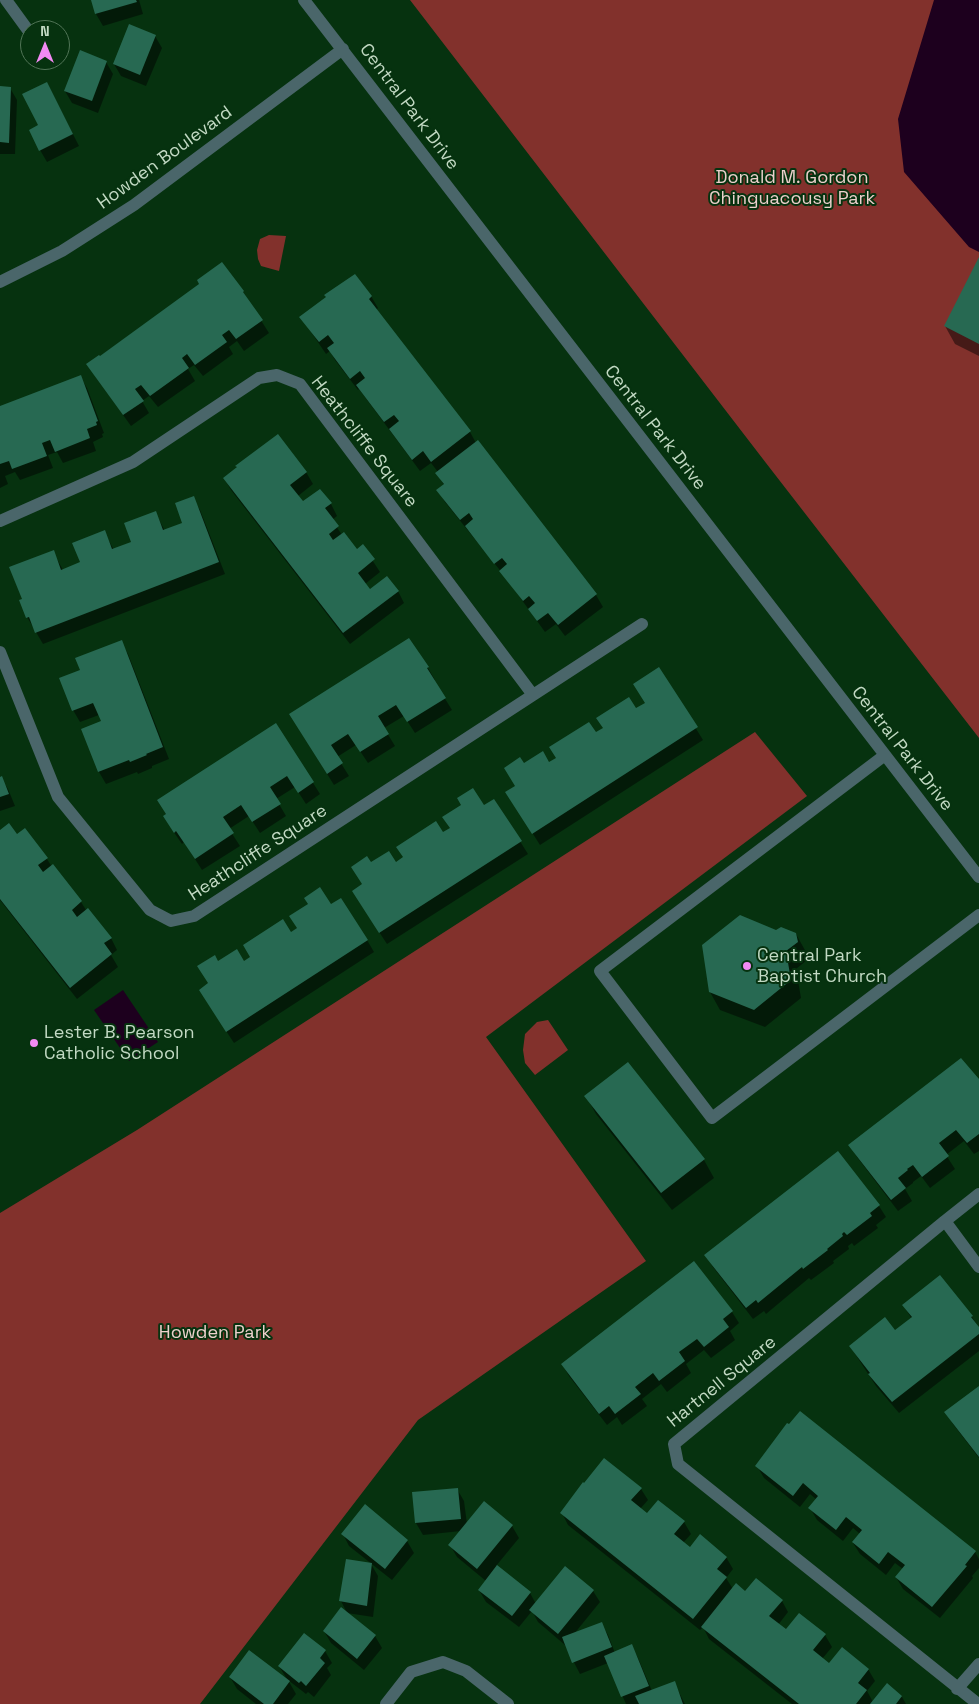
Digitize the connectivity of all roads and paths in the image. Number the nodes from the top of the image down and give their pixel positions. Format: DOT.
graph roads {
  1 [pos="6,0"];
  2 [pos="304,0"];
  3 [pos="21,20"];
  4 [pos="342,49"];
  5 [pos="0,282"];
  6 [pos="0,521"];
  7 [pos="642,624"];
  8 [pos="0,652"];
  9 [pos="533,695"];
  10 [pos="885,755"];
  11 [pos="979,877"];
  12 [pos="979,915"];
  13 [pos="979,1194"];
  14 [pos="945,1221"];
  15 [pos="979,1267"];
  16 [pos="979,1664"];
  17 [pos="958,1689"];
  18 [pos="386,1704"];
  19 [pos="508,1704"];
  20 [pos="978,1704"];
  1 -- 3 [label="street"];
  2 -- 4 [label="street, Central Park Drive"];
  4 -- 5 [label="street, Howden Boulevard"];
  4 -- 10 [label="street, Central Park Drive"];
  6 -- 9 [label="street, Heathcliffe Square"];
  7 -- 9 [label="street, Heathcliffe Square"];
  8 -- 9 [label="street, Heathcliffe Square"];
  10 -- 11 [label="street, Central Park Drive"];
  10 -- 12 [label="street"];
  13 -- 14 [label="street, Hartnell Square"];
  14 -- 15 [label="street"];
  14 -- 17 [label="street, Hartnell Square"];
  16 -- 17 [label="street"];
  17 -- 20 [label="street, Hartnell Square"];
  18 -- 19 [label="street"];
}
